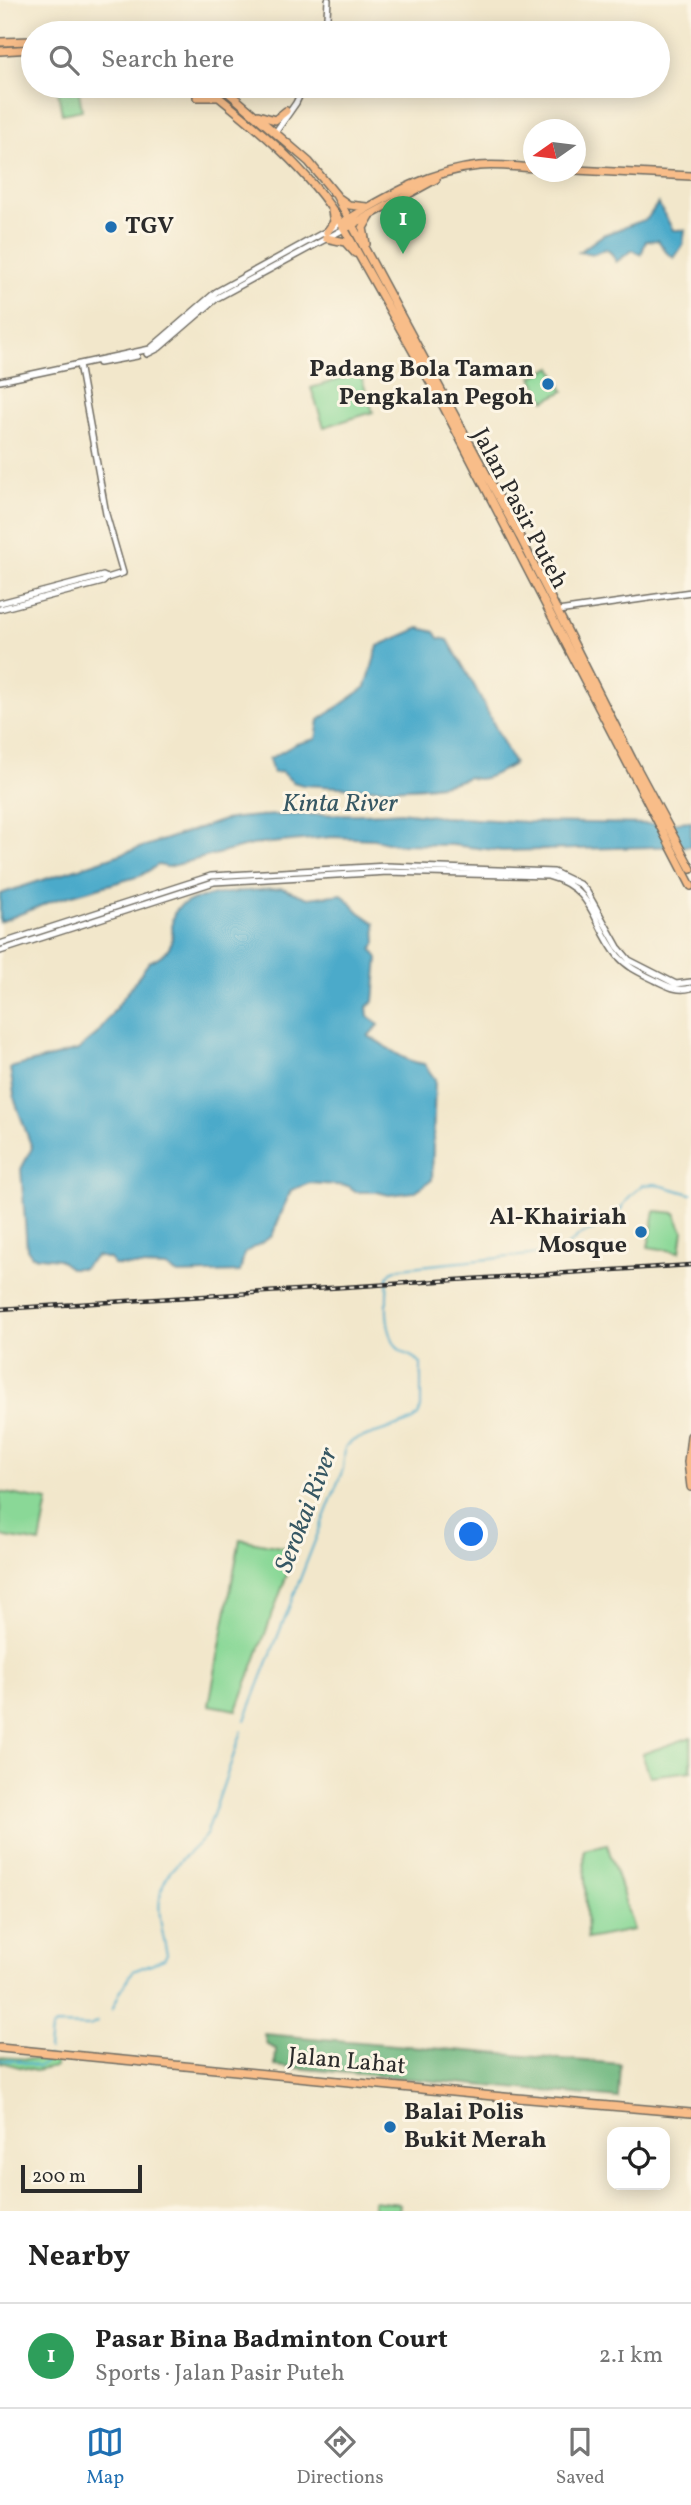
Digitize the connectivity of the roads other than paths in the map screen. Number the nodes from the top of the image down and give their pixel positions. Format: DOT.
graph roads {
  1 [pos="328,0"];
  2 [pos="327,21"];
  3 [pos="21,41"];
  4 [pos="0,42"];
  5 [pos="21,50"];
  6 [pos="0,51"];
  7 [pos="220,98"];
  8 [pos="222,98"];
  9 [pos="236,98"];
  10 [pos="297,98"];
  11 [pos="297,98"];
  12 [pos="286,111"];
  13 [pos="254,113"];
  14 [pos="282,122"];
  15 [pos="273,132"];
  16 [pos="285,142"];
  17 [pos="523,167"];
  18 [pos="586,171"];
  19 [pos="305,173"];
  20 [pos="691,176"];
  21 [pos="336,195"];
  22 [pos="330,204"];
  23 [pos="371,210"];
  24 [pos="347,224"];
  25 [pos="326,235"];
  26 [pos="364,256"];
  27 [pos="185,320"];
  28 [pos="161,338"];
  29 [pos="159,348"];
  30 [pos="150,349"];
  31 [pos="79,366"];
  32 [pos="0,381"];
  33 [pos="508,515"];
  34 [pos="513,540"];
  35 [pos="107,578"];
  36 [pos="537,585"];
  37 [pos="691,592"];
  38 [pos="0,603"];
  39 [pos="0,609"];
  40 [pos="558,611"];
  41 [pos="570,648"];
  42 [pos="651,802"];
  43 [pos="688,867"];
  44 [pos="691,886"];
  45 [pos="0,944"];
  46 [pos="0,951"];
  47 [pos="691,982"];
  48 [pos="691,988"];
  49 [pos="691,1436"];
  50 [pos="691,1488"];
  51 [pos="0,2048"];
  52 [pos="691,2113"];
  1 -- 2 [label="street"];
  3 -- 4 [label="main road"];
  5 -- 6 [label="main road"];
  7 -- 19 [label="main road, Jalan Pasir Puteh"];
  8 -- 15 [label="main road"];
  9 -- 13 [label="main road, Jalan Pasir Puteh"];
  10 -- 12 [label="street"];
  11 -- 14 [label="street"];
  12 -- 13 [label="main road"];
  12 -- 15 [label="street"];
  13 -- 15 [label="main road, Jalan Pasir Puteh"];
  14 -- 15 [label="street"];
  14 -- 16 [label="main road"];
  15 -- 16 [label="main road, Jalan Pasir Puteh"];
  15 -- 19 [label="main road"];
  16 -- 21 [label="main road, Jalan Pasir Puteh"];
  17 -- 23 [label="main road"];
  18 -- 20 [label="main road"];
  19 -- 22 [label="main road, Jalan Pasir Puteh"];
  21 -- 23 [label="main road"];
  21 -- 24 [label="main road, Jalan Pasir Puteh"];
  22 -- 24 [label="main road, Jalan Pasir Puteh"];
  22 -- 25 [label="main road"];
  23 -- 24 [label="main road"];
  23 -- 26 [label="main road"];
  24 -- 25 [label="street"];
  24 -- 26 [label="main road, Jalan Pasir Puteh"];
  25 -- 26 [label="main road"];
  25 -- 27 [label="street"];
  26 -- 33 [label="main road, Jalan Pasir Puteh"];
  26 -- 34 [label="main road, Jalan Pasir Puteh"];
  27 -- 28 [label="street"];
  27 -- 29 [label="street"];
  28 -- 29 [label="street"];
  28 -- 30 [label="street"];
  29 -- 30 [label="street"];
  29 -- 31 [label="street"];
  30 -- 31 [label="street"];
  31 -- 32 [label="street"];
  31 -- 35 [label="street"];
  33 -- 34 [label="main road"];
  33 -- 40 [label="main road, Jalan Pasir Puteh"];
  34 -- 36 [label="main road, Jalan Pasir Puteh"];
  35 -- 38 [label="street"];
  35 -- 39 [label="street"];
  36 -- 40 [label="main road"];
  36 -- 41 [label="main road, Jalan Pasir Puteh"];
  37 -- 40 [label="street"];
  40 -- 41 [label="main road"];
  40 -- 42 [label="main road, Jalan Pasir Puteh"];
  41 -- 42 [label="main road, Jalan Pasir Puteh"];
  42 -- 43 [label="main road"];
  43 -- 44 [label="main road"];
  45 -- 47 [label="street"];
  46 -- 48 [label="street"];
  49 -- 50 [label="main road"];
  51 -- 52 [label="main road, Jalan Lahat"];
}
